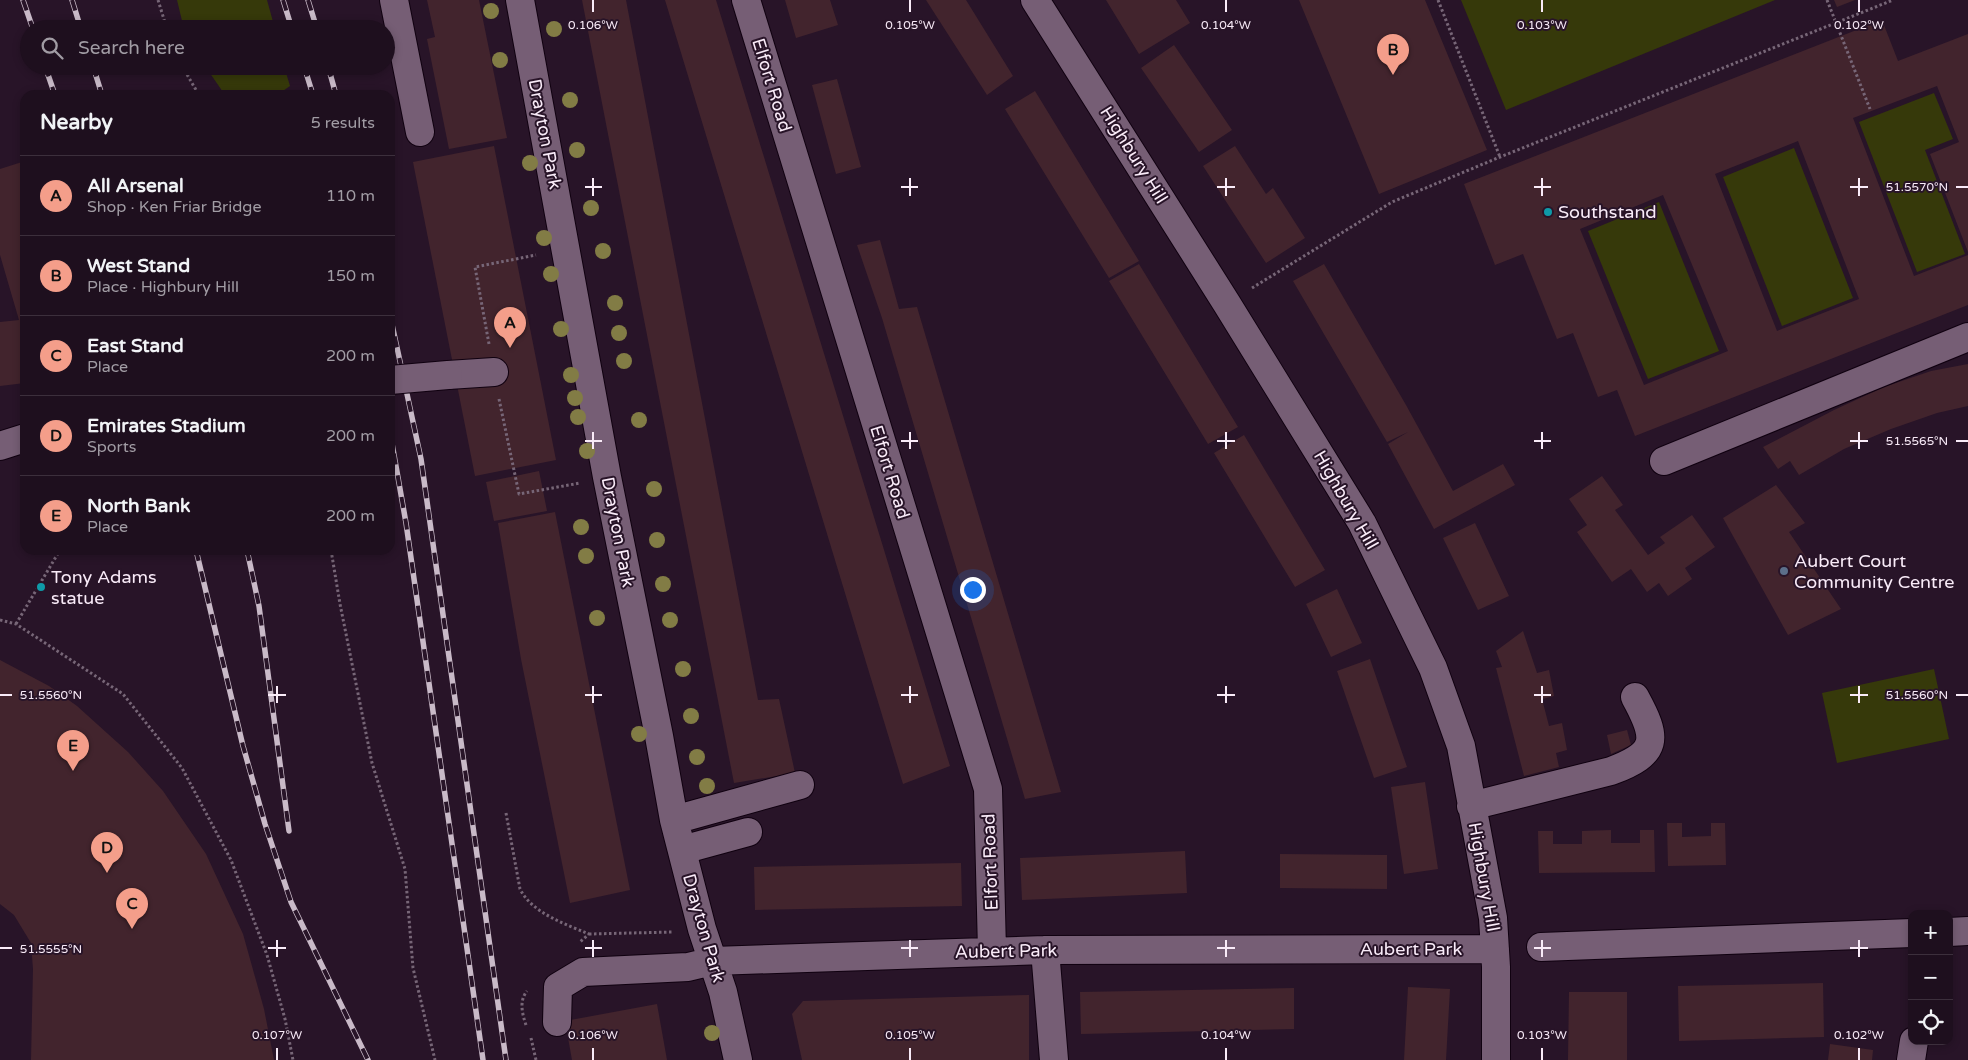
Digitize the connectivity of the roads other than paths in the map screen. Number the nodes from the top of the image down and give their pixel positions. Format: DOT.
graph roads {
  1 [pos="394,0"];
  2 [pos="520,0"];
  3 [pos="746,0"];
  4 [pos="1036,0"];
  5 [pos="420,132"];
  6 [pos="1968,336"];
  7 [pos="494,372"];
  8 [pos="395,380"];
  9 [pos="20,440"];
  10 [pos="0,446"];
  11 [pos="1664,460"];
  12 [pos="1635,697"];
  13 [pos="800,785"];
  14 [pos="1471,806"];
  15 [pos="674,820"];
  16 [pos="748,832"];
  17 [pos="682,850"];
  18 [pos="1968,931"];
  19 [pos="1953,932"];
  20 [pos="1908,933"];
  21 [pos="1541,947"];
  22 [pos="1495,949"];
  23 [pos="1045,950"];
  24 [pos="992,951"];
  25 [pos="713,962"];
  26 [pos="557,1022"];
  27 [pos="1913,1045"];
  28 [pos="738,1060"];
  29 [pos="1054,1060"];
  30 [pos="1496,1060"];
  31 [pos="1911,1060"];
  1 -- 5 [label="street"];
  2 -- 15 [label="street, Drayton Park"];
  3 -- 24 [label="street, Elfort Road"];
  4 -- 14 [label="street, Highbury Hill"];
  6 -- 11 [label="street"];
  7 -- 8 [label="street, bridge"];
  9 -- 10 [label="street"];
  12 -- 14 [label="street"];
  13 -- 15 [label="street"];
  14 -- 22 [label="street, Highbury Hill"];
  15 -- 17 [label="street, Drayton Park"];
  16 -- 17 [label="street"];
  17 -- 25 [label="street, Drayton Park"];
  18 -- 19 [label="street"];
  20 -- 21 [label="street"];
  22 -- 23 [label="street, Aubert Park"];
  22 -- 30 [label="street, Highbury Hill"];
  23 -- 24 [label="street, Aubert Park"];
  23 -- 29 [label="street"];
  24 -- 25 [label="street, Aubert Park"];
  25 -- 26 [label="street, Aubert Park"];
  25 -- 28 [label="street, Drayton Park"];
  27 -- 31 [label="street"];
}
